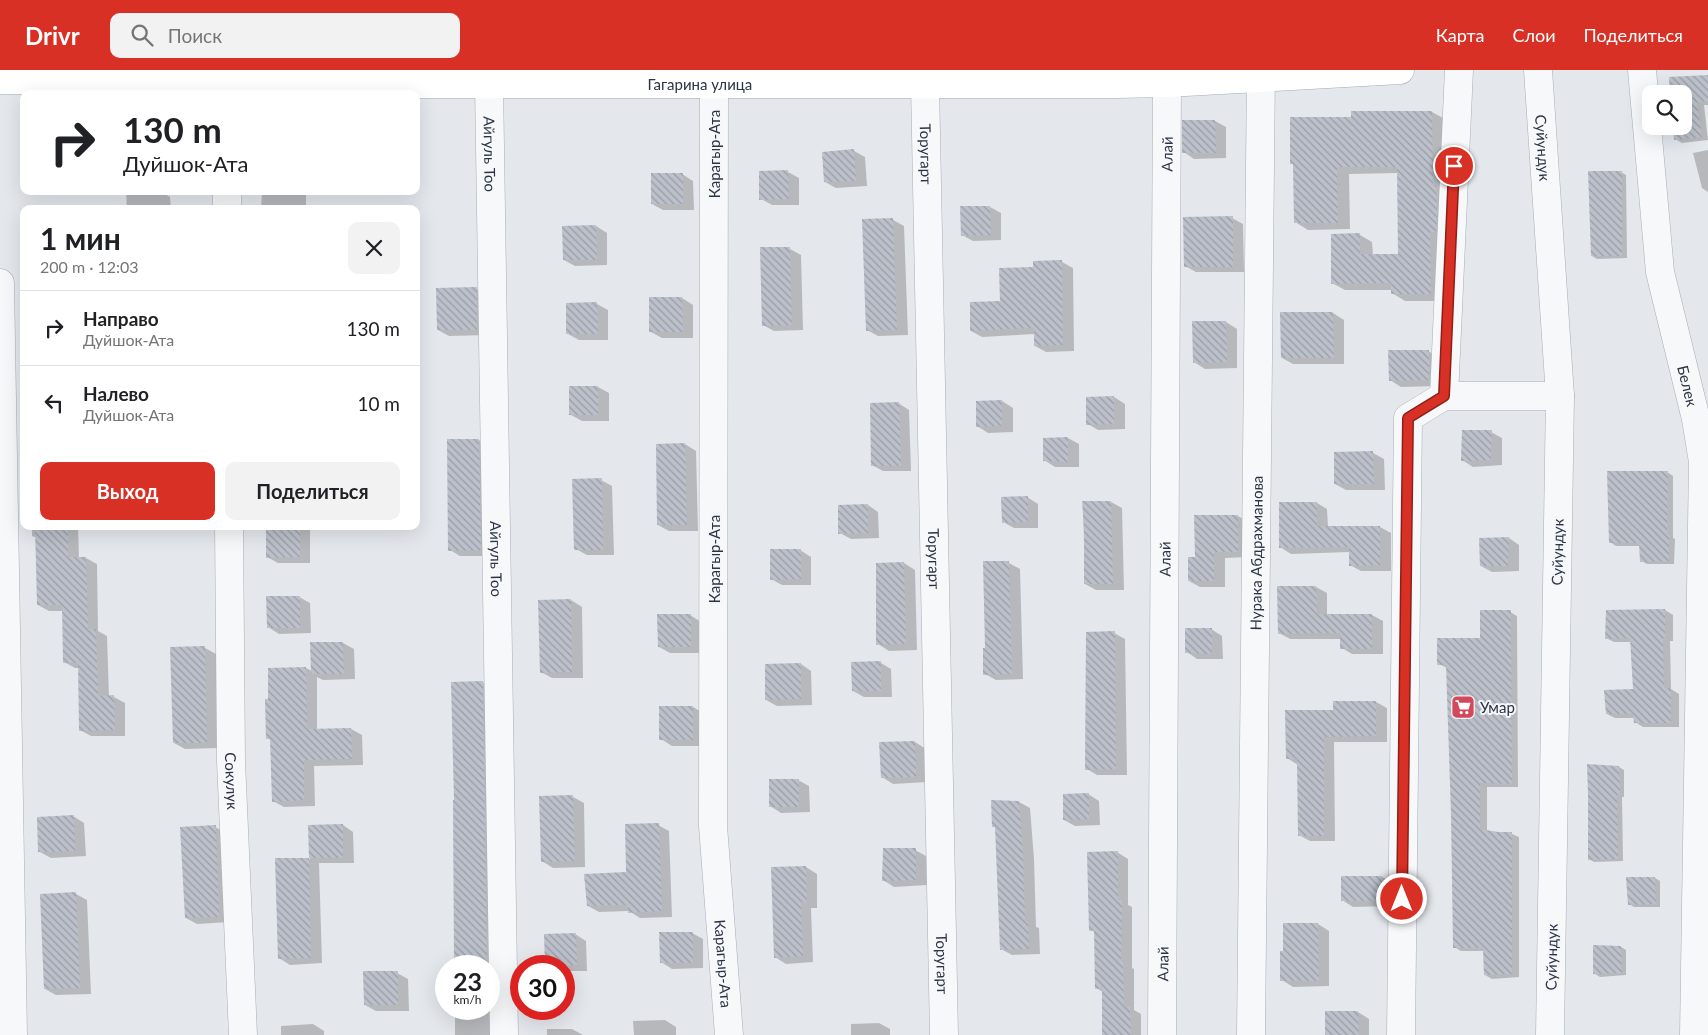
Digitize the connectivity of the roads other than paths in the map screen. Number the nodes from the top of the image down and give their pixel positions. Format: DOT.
graph roads {
  1 [pos="1400,70"];
  2 [pos="1459,70"];
  3 [pos="1538,70"];
  4 [pos="1642,70"];
  5 [pos="1261,74"];
  6 [pos="418,77"];
  7 [pos="0,80"];
  8 [pos="225,82"];
  9 [pos="714,83"];
  10 [pos="1167,83"];
  11 [pos="489,84"];
  12 [pos="925,84"];
  13 [pos="0,283"];
  14 [pos="1444,396"];
  15 [pos="1560,396"];
  16 [pos="229,530"];
  17 [pos="1705,579"];
  18 [pos="13,1035"];
  19 [pos="243,1035"];
  20 [pos="504,1035"];
  21 [pos="729,1035"];
  22 [pos="944,1035"];
  23 [pos="1162,1035"];
  24 [pos="1251,1035"];
  25 [pos="1401,1035"];
  26 [pos="1550,1035"];
  27 [pos="1694,1035"];
  1 -- 5 [label="main road, Гагарина улица"];
  2 -- 14 [label="street"];
  3 -- 15 [label="street, Суйундук"];
  4 -- 17 [label="street, Белек"];
  5 -- 10 [label="main road, Гагарина улица"];
  5 -- 24 [label="street, Нурака Абдрахманова"];
  6 -- 8 [label="main road, Гагарина улица"];
  6 -- 11 [label="main road, Гагарина улица"];
  7 -- 8 [label="main road, Гагарина улица"];
  9 -- 11 [label="main road, Гагарина улица"];
  9 -- 12 [label="main road, Гагарина улица"];
  9 -- 21 [label="street, Карагыр-Ата"];
  10 -- 12 [label="main road, Гагарина улица"];
  10 -- 23 [label="street, Алай"];
  11 -- 20 [label="street, Айгуль Тоо"];
  12 -- 22 [label="street, Торугарт"];
  13 -- 18 [label="street"];
  14 -- 15 [label="street"];
  14 -- 25 [label="street"];
  15 -- 26 [label="street, Суйундук"];
  16 -- 19 [label="street, Сокулук"];
  17 -- 27 [label="street, Белек"];
}
